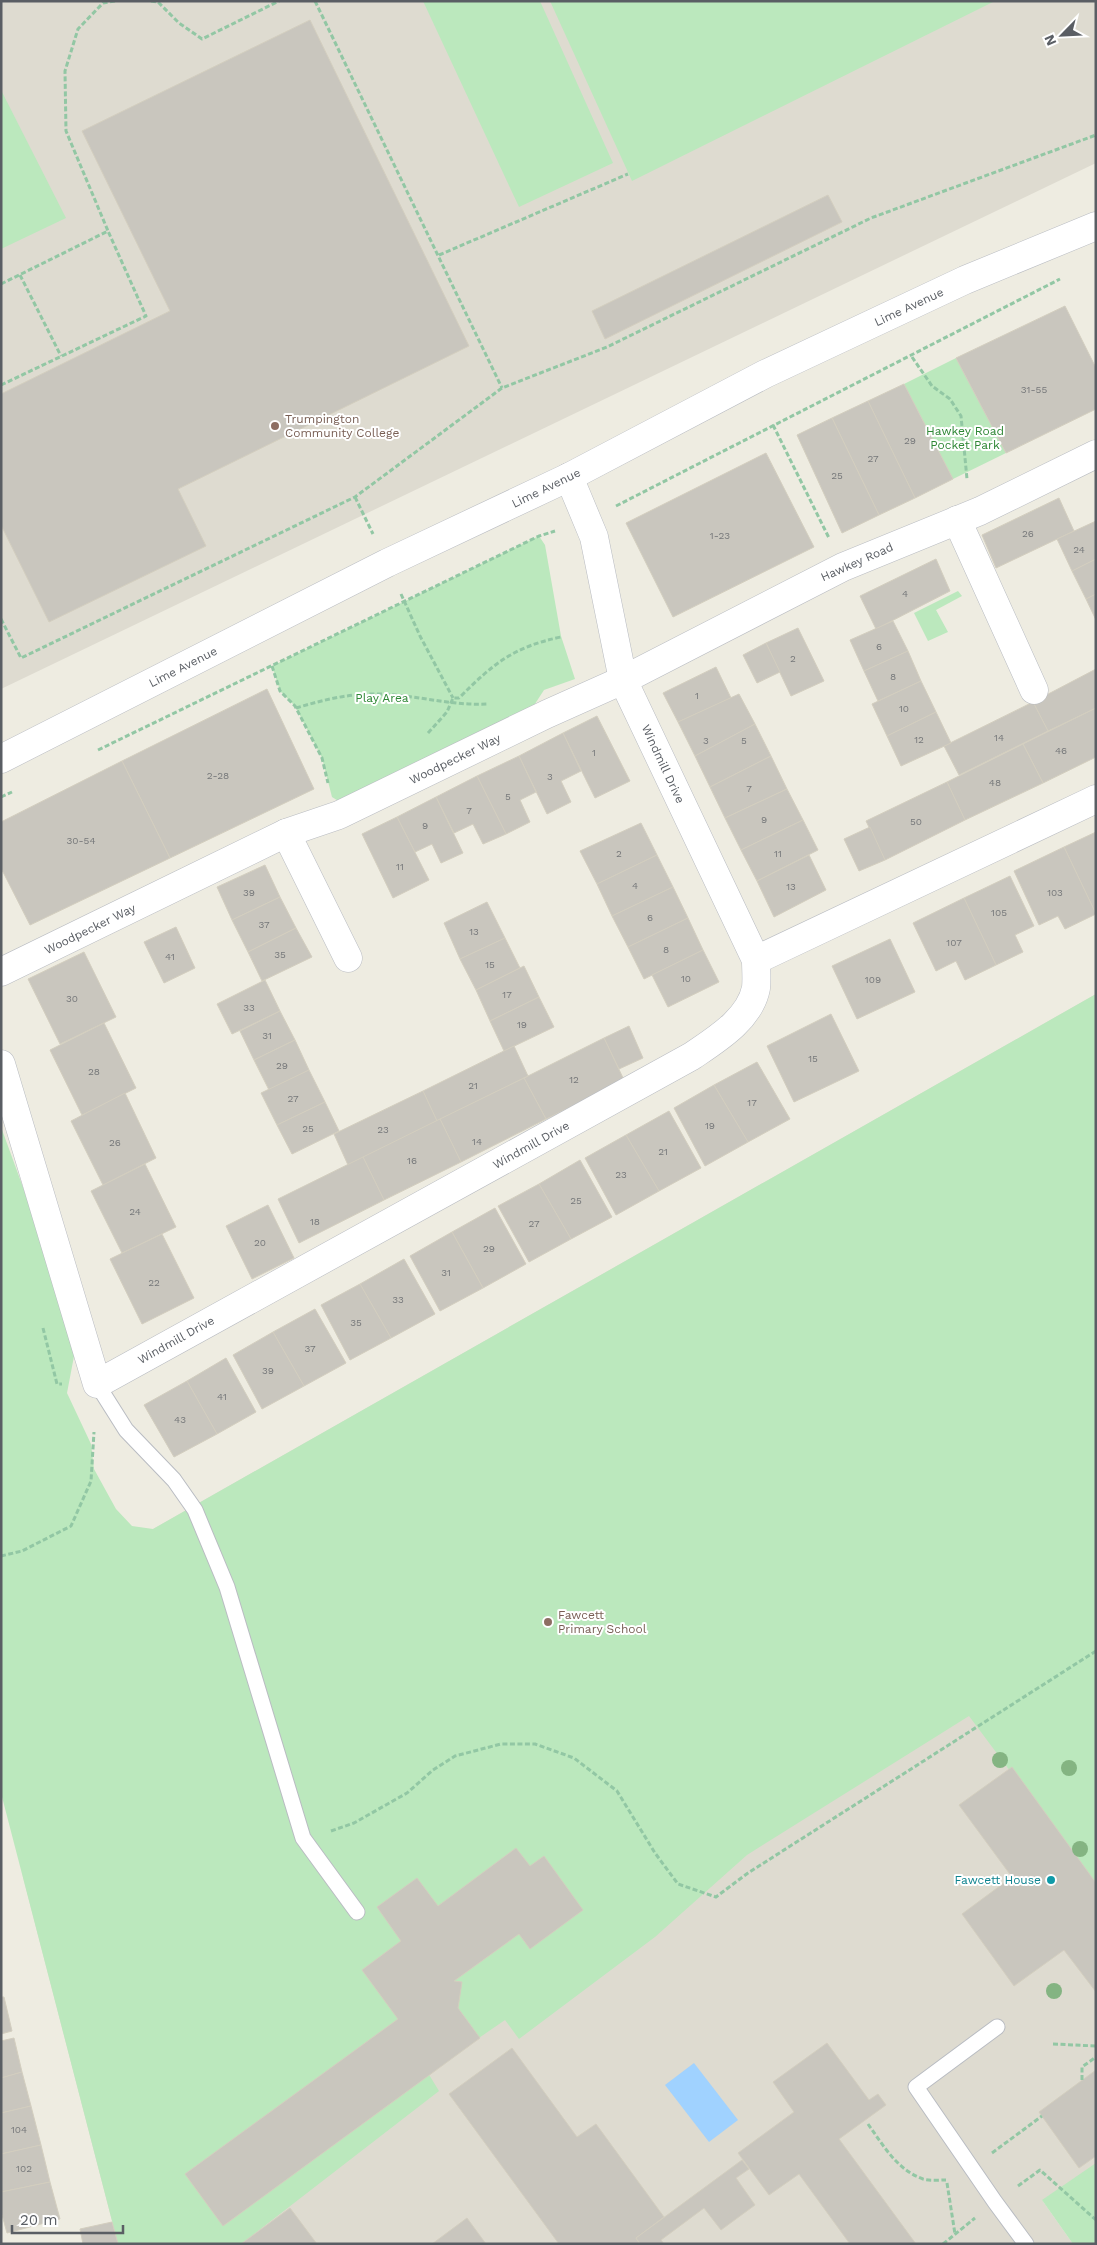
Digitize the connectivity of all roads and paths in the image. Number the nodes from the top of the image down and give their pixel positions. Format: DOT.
graph roads {
  1 [pos="115,1"];
  2 [pos="151,1"];
  3 [pos="279,1"];
  4 [pos="315,1"];
  5 [pos="1096,134"];
  6 [pos="628,174"];
  7 [pos="1096,226"];
  8 [pos="108,231"];
  9 [pos="439,255"];
  10 [pos="20,275"];
  11 [pos="1061,279"];
  12 [pos="1,284"];
  13 [pos="61,356"];
  14 [pos="912,356"];
  15 [pos="1,384"];
  16 [pos="502,388"];
  17 [pos="773,425"];
  18 [pos="1096,454"];
  19 [pos="569,477"];
  20 [pos="355,497"];
  21 [pos="968,516"];
  22 [pos="588,519"];
  23 [pos="387,563"];
  24 [pos="843,567"];
  25 [pos="404,601"];
  26 [pos="1,620"];
  27 [pos="561,636"];
  28 [pos="272,666"];
  29 [pos="623,680"];
  30 [pos="1034,690"];
  31 [pos="451,704"];
  32 [pos="296,708"];
  33 [pos="97,750"];
  34 [pos="1,759"];
  35 [pos="19,789"];
  36 [pos="330,789"];
  37 [pos="1,797"];
  38 [pos="1096,799"];
  39 [pos="286,833"];
  40 [pos="348,958"];
  41 [pos="756,960"];
  42 [pos="1,972"];
  43 [pos="1,1064"];
  44 [pos="97,1384"];
  45 [pos="1,1556"];
  46 [pos="1096,1651"];
  47 [pos="304,1838"];
  48 [pos="357,1912"];
  49 [pos="996,2028"];
  50 [pos="1053,2044"];
  51 [pos="1096,2046"];
  52 [pos="1096,2057"];
  53 [pos="1082,2080"];
  54 [pos="947,2180"];
  55 [pos="955,2234"];
  56 [pos="1026,2244"];
  1 -- 8 [label="path"];
  2 -- 3 [label="path"];
  4 -- 9 [label="path"];
  5 -- 16 [label="path"];
  6 -- 9 [label="path"];
  7 -- 19 [label="street, Lime Avenue"];
  8 -- 10 [label="path"];
  8 -- 13 [label="path"];
  9 -- 16 [label="path"];
  10 -- 12 [label="path"];
  10 -- 13 [label="path"];
  11 -- 14 [label="path"];
  13 -- 15 [label="path"];
  14 -- 17 [label="path"];
  14 -- 21 [label="path"];
  16 -- 20 [label="path"];
  17 -- 22 [label="path"];
  17 -- 24 [label="path"];
  18 -- 21 [label="street, Hawkey Road"];
  19 -- 22 [label="street, Windmill Drive"];
  19 -- 23 [label="street, Lime Avenue"];
  20 -- 23 [label="path"];
  20 -- 26 [label="path"];
  21 -- 24 [label="street, Hawkey Road"];
  21 -- 30 [label="street"];
  22 -- 25 [label="path"];
  22 -- 29 [label="street, Windmill Drive"];
  23 -- 34 [label="street, Lime Avenue"];
  24 -- 29 [label="street, Hawkey Road"];
  25 -- 27 [label="path"];
  25 -- 28 [label="path"];
  28 -- 32 [label="path"];
  28 -- 33 [label="path"];
  29 -- 39 [label="street, Woodpecker Way"];
  29 -- 41 [label="street, Windmill Drive"];
  31 -- 32 [label="path"];
  32 -- 36 [label="path"];
  35 -- 37 [label="path"];
  38 -- 41 [label="street"];
  39 -- 40 [label="street"];
  39 -- 42 [label="street, Woodpecker Way"];
  41 -- 44 [label="street, Windmill Drive"];
  43 -- 44 [label="street"];
  44 -- 45 [label="path"];
  44 -- 47 [label="lane"];
  46 -- 47 [label="path"];
  47 -- 48 [label="lane"];
  49 -- 56 [label="lane"];
  50 -- 51 [label="path"];
  52 -- 53 [label="path"];
  54 -- 55 [label="path"];
}
